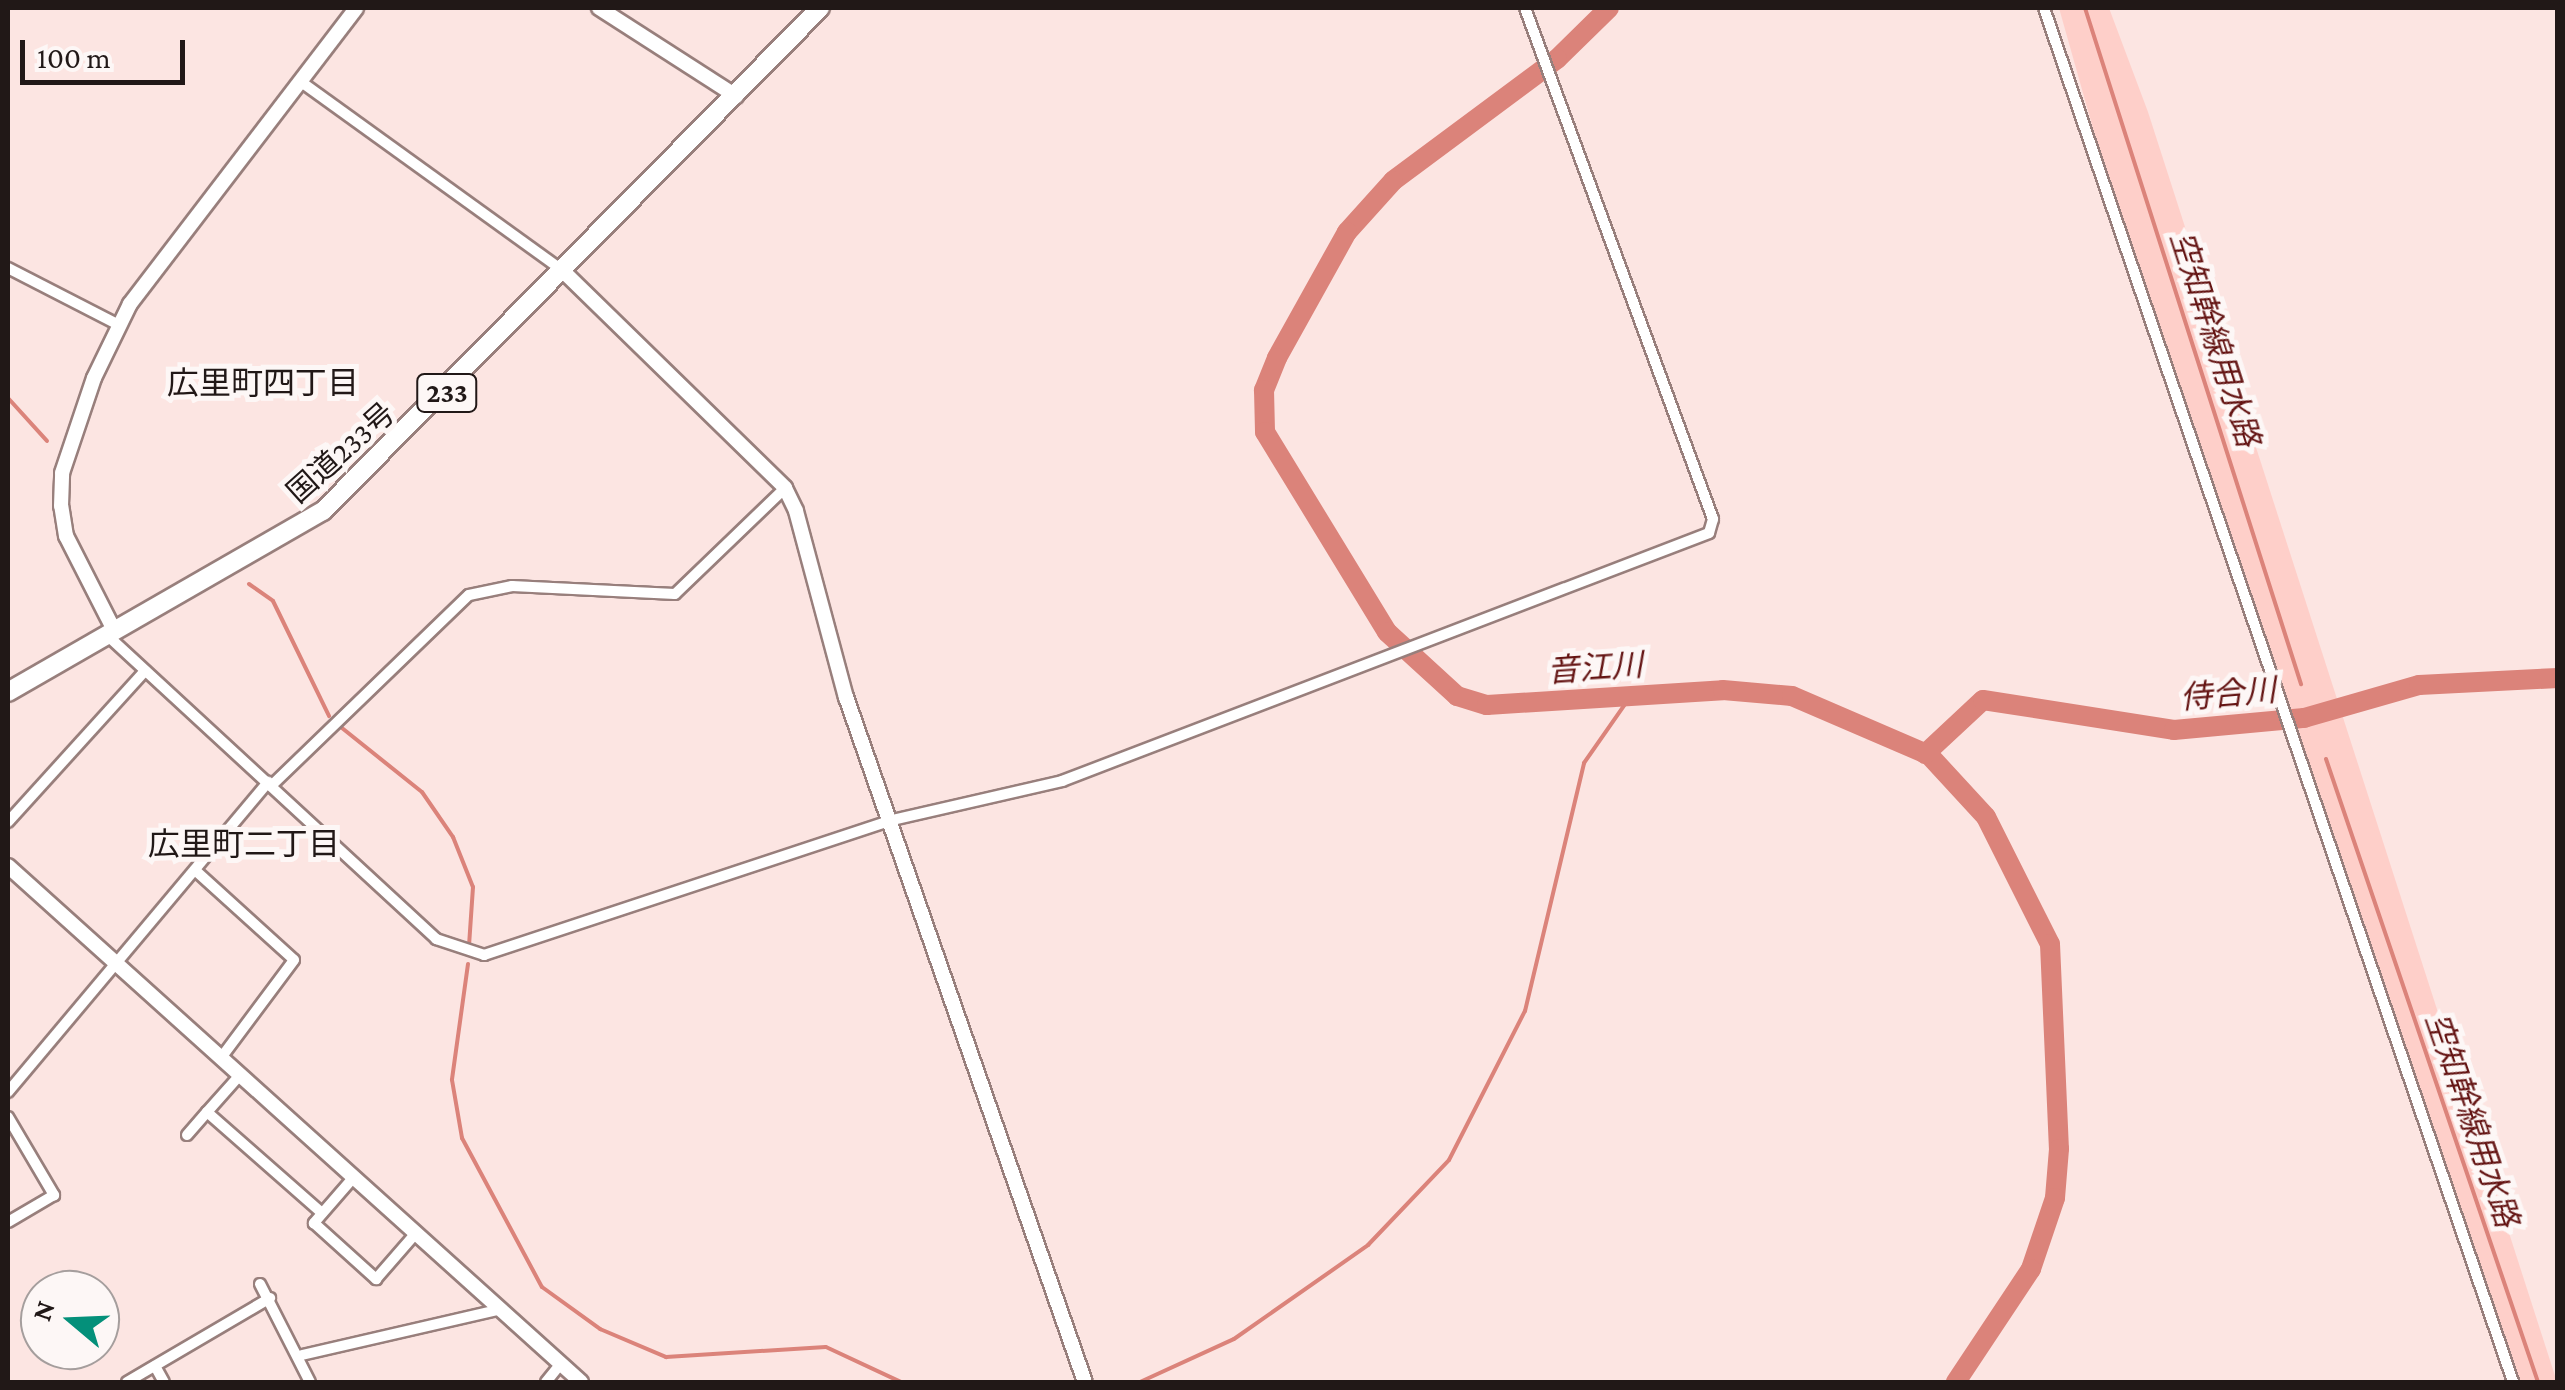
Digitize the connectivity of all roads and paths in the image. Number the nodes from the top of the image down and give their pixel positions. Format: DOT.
graph roads {
  1 [pos="356,8"];
  2 [pos="599,8"];
  3 [pos="820,8"];
  4 [pos="1525,8"];
  5 [pos="2044,8"];
  6 [pos="300,81"];
  7 [pos="736,96"];
  8 [pos="8,268"];
  9 [pos="564,272"];
  10 [pos="116,324"];
  11 [pos="785,488"];
  12 [pos="112,634"];
  13 [pos="145,671"];
  14 [pos="8,692"];
  15 [pos="269,784"];
  16 [pos="8,822"];
  17 [pos="888,822"];
  18 [pos="8,866"];
  19 [pos="196,871"];
  20 [pos="119,966"];
  21 [pos="221,1058"];
  22 [pos="240,1075"];
  23 [pos="8,1092"];
  24 [pos="207,1112"];
  25 [pos="8,1117"];
  26 [pos="187,1135"];
  27 [pos="353,1178"];
  28 [pos="322,1214"];
  29 [pos="8,1222"];
  30 [pos="416,1233"];
  31 [pos="260,1284"];
  32 [pos="270,1298"];
  33 [pos="497,1310"];
  34 [pos="302,1355"];
  35 [pos="560,1364"];
  36 [pos="155,1366"];
  37 [pos="127,1382"];
  38 [pos="164,1382"];
  39 [pos="310,1382"];
  40 [pos="546,1382"];
  41 [pos="581,1382"];
  42 [pos="1085,1382"];
  43 [pos="2513,1382"];
  1 -- 6 [label="street"];
  2 -- 7 [label="street"];
  3 -- 7 [label="highway, 国道233号 / 233"];
  4 -- 17 [label="street"];
  5 -- 43 [label="street"];
  6 -- 9 [label="street"];
  6 -- 10 [label="street"];
  7 -- 9 [label="highway, 国道233号 / 233"];
  8 -- 10 [label="street"];
  9 -- 11 [label="street"];
  9 -- 12 [label="highway, 国道233号 / 233"];
  10 -- 12 [label="street"];
  11 -- 15 [label="street"];
  11 -- 17 [label="street"];
  12 -- 13 [label="street"];
  12 -- 14 [label="highway, 国道233号 / 233"];
  13 -- 15 [label="street"];
  13 -- 16 [label="street"];
  15 -- 17 [label="street"];
  15 -- 19 [label="street"];
  17 -- 42 [label="street"];
  18 -- 20 [label="street"];
  19 -- 20 [label="street"];
  19 -- 21 [label="street"];
  20 -- 21 [label="street"];
  20 -- 23 [label="street"];
  21 -- 22 [label="street"];
  22 -- 24 [label="street"];
  22 -- 27 [label="street"];
  24 -- 26 [label="street"];
  24 -- 28 [label="street"];
  25 -- 29 [label="street"];
  27 -- 28 [label="street"];
  27 -- 30 [label="street"];
  28 -- 30 [label="street"];
  30 -- 33 [label="street"];
  31 -- 32 [label="street"];
  32 -- 34 [label="street"];
  32 -- 36 [label="street"];
  33 -- 34 [label="street"];
  33 -- 35 [label="street"];
  34 -- 39 [label="street"];
  35 -- 40 [label="street"];
  35 -- 41 [label="street"];
  36 -- 37 [label="street"];
  36 -- 38 [label="street"];
}
